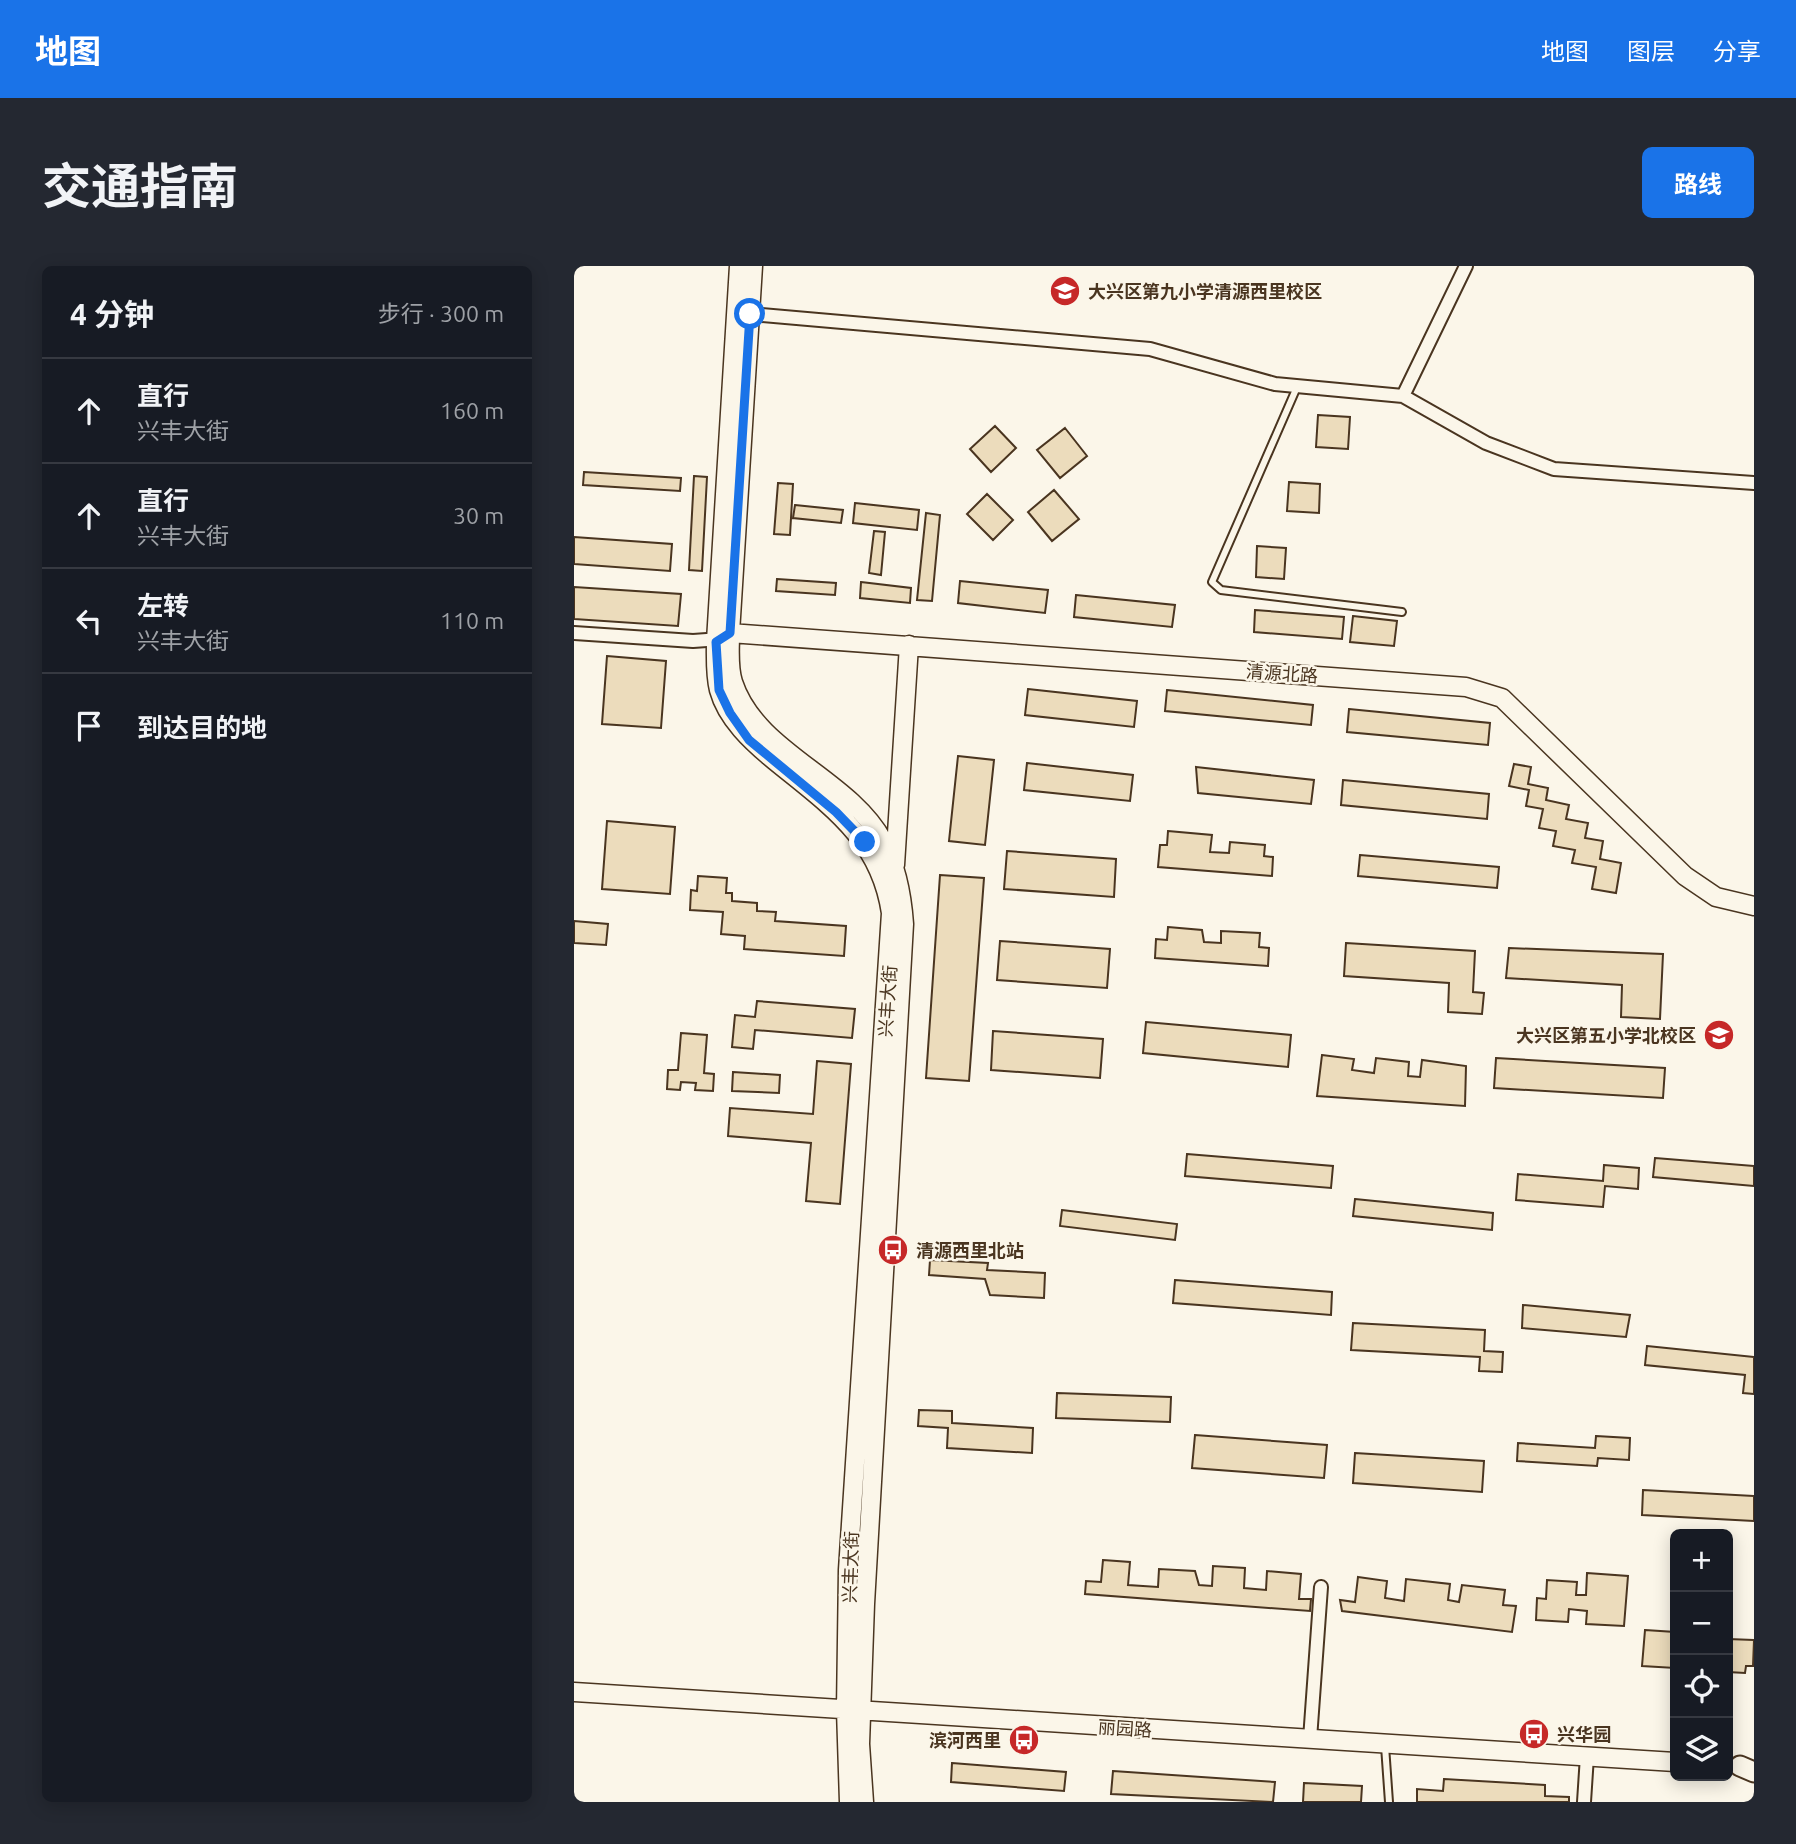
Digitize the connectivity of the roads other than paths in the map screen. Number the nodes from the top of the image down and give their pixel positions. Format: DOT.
graph roads {
  1 [pos="739,266"];
  2 [pos="753,266"];
  3 [pos="1466,266"];
  4 [pos="750,314"];
  5 [pos="1297,387"];
  6 [pos="1403,396"];
  7 [pos="1754,483"];
  8 [pos="1402,612"];
  9 [pos="574,633"];
  10 [pos="723,637"];
  11 [pos="909,645"];
  12 [pos="895,869"];
  13 [pos="1754,906"];
  14 [pos="1321,1587"];
  15 [pos="574,1692"];
  16 [pos="853,1710"];
  17 [pos="1310,1739"];
  18 [pos="1385,1744"];
  19 [pos="1587,1756"];
  20 [pos="1670,1762"];
  21 [pos="849,1802"];
  22 [pos="864,1802"];
  23 [pos="1389,1802"];
  24 [pos="1584,1802"];
  1 -- 10 [label="main road, 兴丰大街"];
  2 -- 4 [label="main road, 兴丰大街"];
  3 -- 6 [label="street"];
  4 -- 5 [label="street"];
  4 -- 10 [label="main road, 兴丰大街"];
  5 -- 6 [label="street"];
  5 -- 8 [label="lane"];
  6 -- 7 [label="street"];
  9 -- 10 [label="street"];
  10 -- 11 [label="main road, 清源北路"];
  10 -- 12 [label="main road, 兴丰大街"];
  10 -- 16 [label="main road, 兴丰大街"];
  11 -- 12 [label="main road"];
  11 -- 13 [label="main road, 清源北路"];
  12 -- 16 [label="main road, 兴丰大街"];
  14 -- 17 [label="street"];
  15 -- 16 [label="main road, 丽园路"];
  16 -- 17 [label="main road, 丽园路"];
  16 -- 21 [label="main road, 兴丰大街"];
  16 -- 22 [label="main road, 兴丰大街"];
  17 -- 18 [label="main road, 丽园路"];
  18 -- 19 [label="main road, 丽园路"];
  18 -- 23 [label="lane"];
  19 -- 20 [label="main road, 丽园路"];
  19 -- 24 [label="street"];
}
